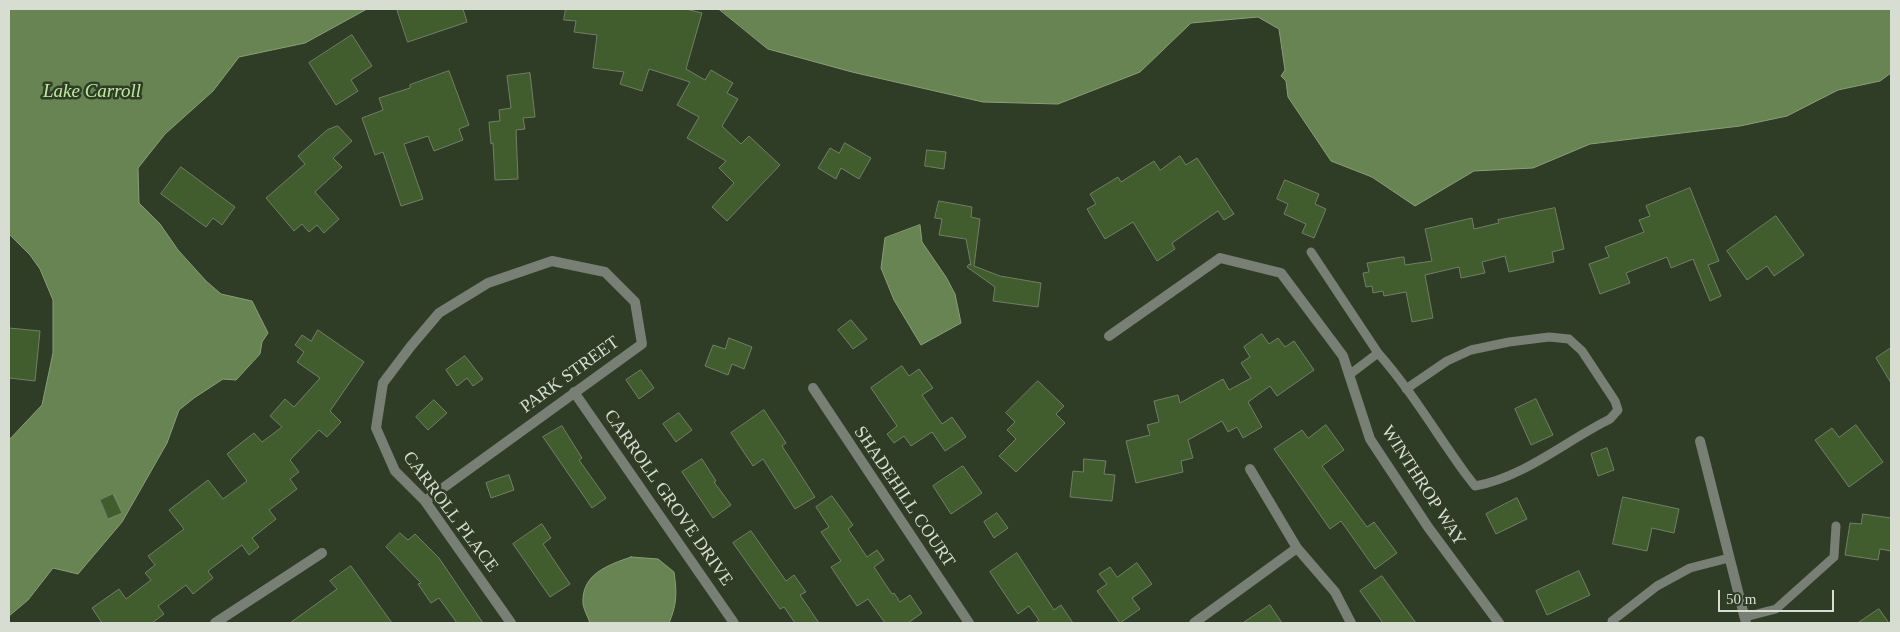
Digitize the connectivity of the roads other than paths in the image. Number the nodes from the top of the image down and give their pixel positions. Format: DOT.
graph roads {
  1 [pos="1311,252"];
  2 [pos="518,272"];
  3 [pos="1108,336"];
  4 [pos="1378,352"];
  5 [pos="1349,375"];
  6 [pos="813,388"];
  7 [pos="1406,389"];
  8 [pos="574,392"];
  9 [pos="1700,441"];
  10 [pos="1250,469"];
  11 [pos="425,502"];
  12 [pos="1836,526"];
  13 [pos="1296,548"];
  14 [pos="322,553"];
  15 [pos="1729,558"];
  16 [pos="1745,620"];
  17 [pos="1612,621"];
  18 [pos="215,623"];
  19 [pos="511,623"];
  20 [pos="734,623"];
  21 [pos="969,623"];
  22 [pos="1194,623"];
  23 [pos="1350,623"];
  24 [pos="1499,623"];
  1 -- 4 [label="lane"];
  2 -- 8 [label="street, PARK STREET"];
  2 -- 11 [label="street, CARROLL PLACE"];
  3 -- 5 [label="street, WINTHROP WAY"];
  4 -- 5 [label="lane"];
  4 -- 7 [label="lane"];
  5 -- 24 [label="street, WINTHROP WAY"];
  6 -- 21 [label="street, SHADEHILL COURT"];
  7 -- 7 [label="lane"];
  8 -- 11 [label="street, PARK STREET"];
  8 -- 20 [label="street, CARROLL GROVE DRIVE"];
  9 -- 15 [label="street"];
  10 -- 13 [label="street"];
  11 -- 19 [label="street, CARROLL PLACE"];
  12 -- 16 [label="lane"];
  13 -- 22 [label="street"];
  13 -- 23 [label="street"];
  14 -- 18 [label="street"];
  15 -- 16 [label="street"];
  15 -- 17 [label="lane"];
}
